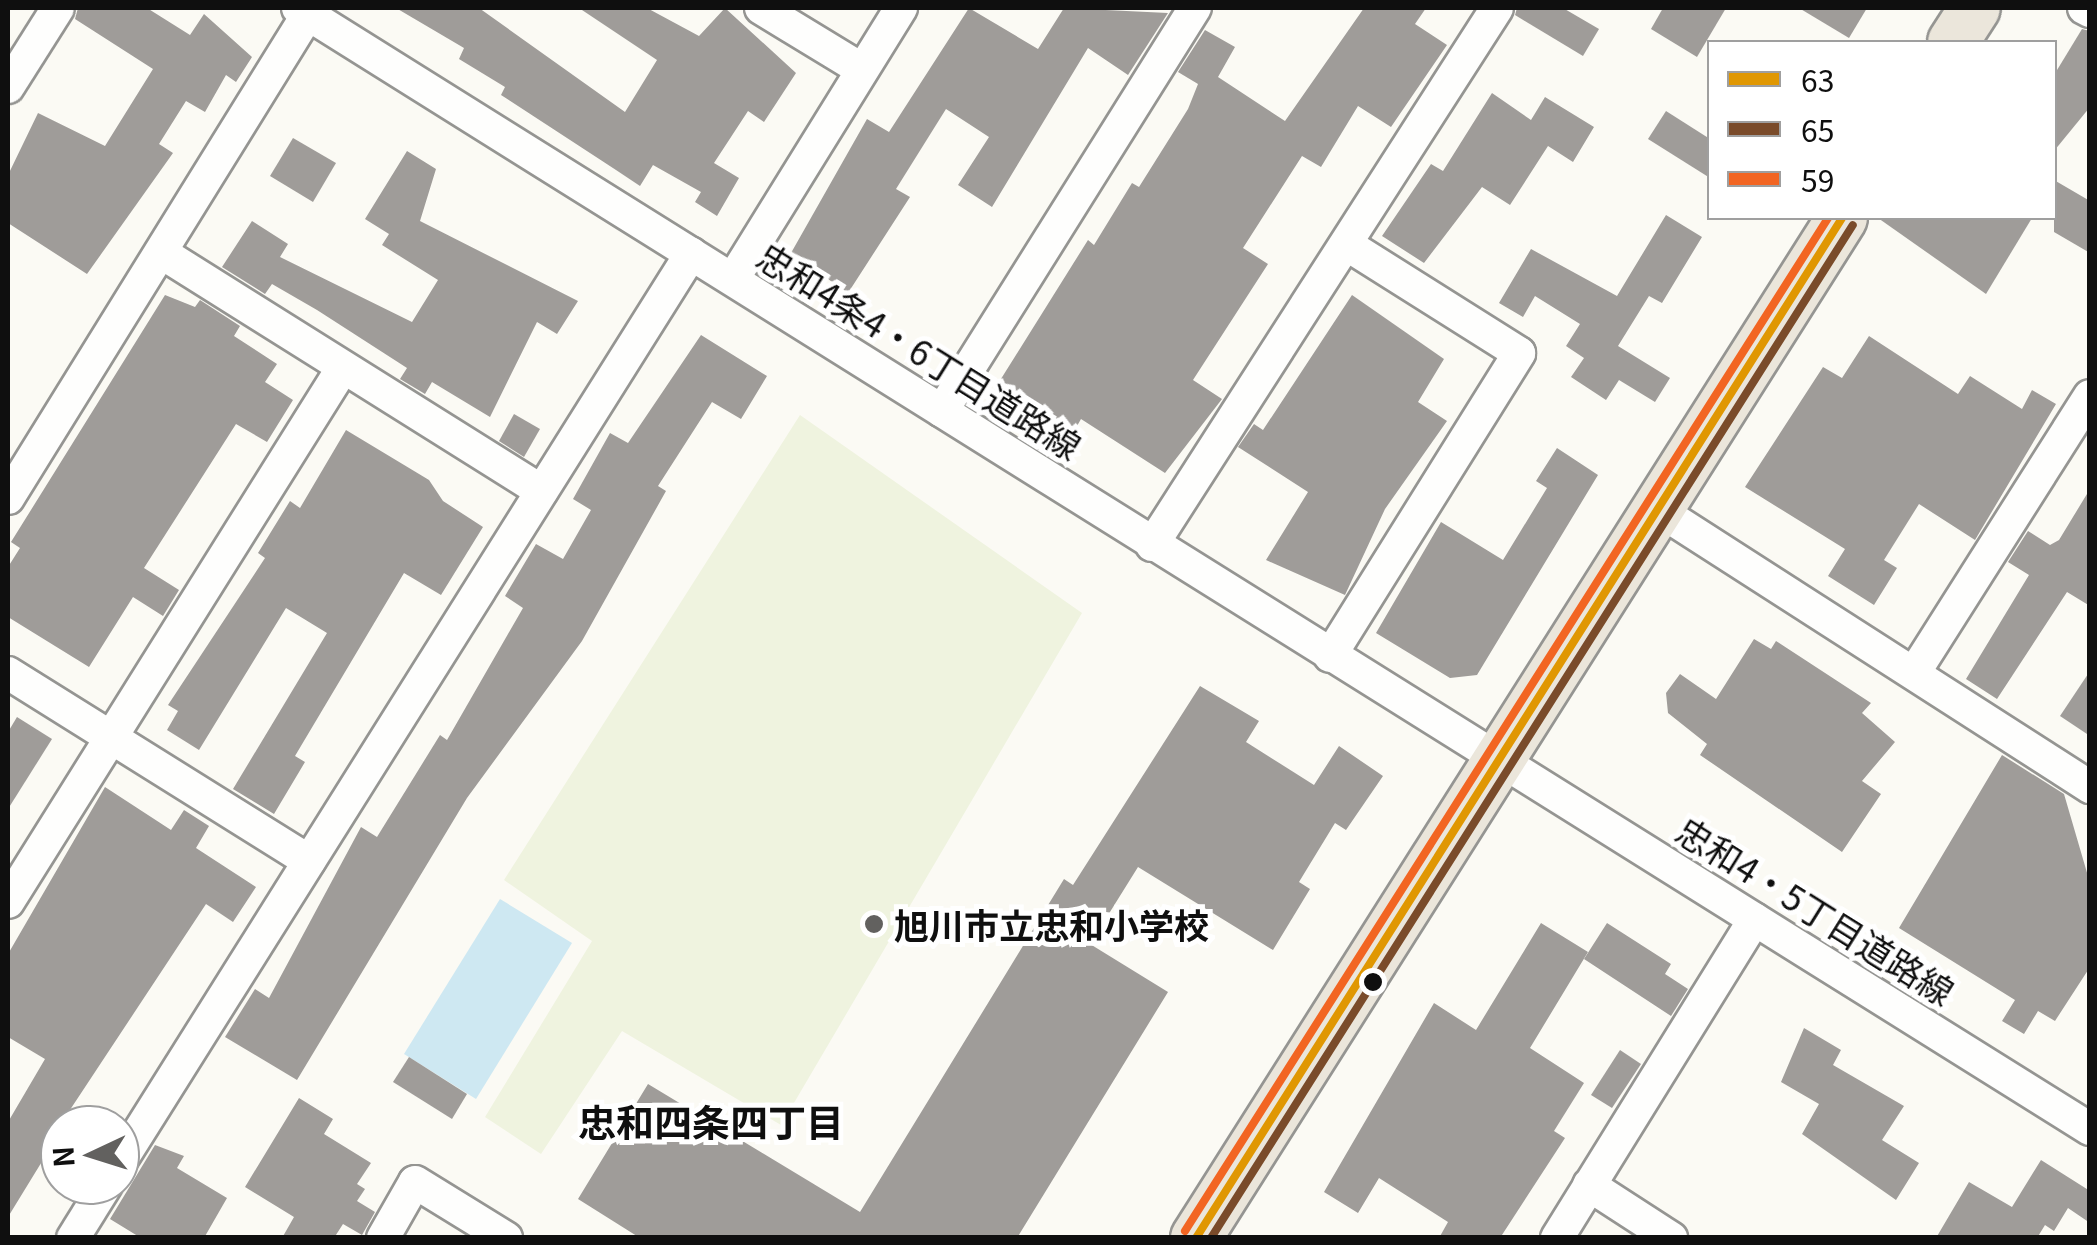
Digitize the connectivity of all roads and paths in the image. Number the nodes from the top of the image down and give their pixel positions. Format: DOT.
graph roads {
  1 [pos="58,8"];
  2 [pos="761,8"];
  3 [pos="900,8"];
  4 [pos="1196,8"];
  5 [pos="1496,8"];
  6 [pos="1975,8"];
  7 [pos="303,11"];
  8 [pos="1954,40"];
  9 [pos="862,70"];
  10 [pos="8,87"];
  11 [pos="1841,220"];
  12 [pos="1346,244"];
  13 [pos="162,253"];
  14 [pos="691,254"];
  15 [pos="733,280"];
  16 [pos="342,368"];
  17 [pos="2090,396"];
  18 [pos="942,411"];
  19 [pos="541,492"];
  20 [pos="8,498"];
  21 [pos="1657,509"];
  22 [pos="1152,545"];
  23 [pos="1330,656"];
  24 [pos="8,673"];
  25 [pos="1914,674"];
  26 [pos="111,739"];
  27 [pos="1499,760"];
  28 [pos="2090,787"];
  29 [pos="309,862"];
  30 [pos="8,902"];
  31 [pos="1755,919"];
  32 [pos="2090,1128"];
  33 [pos="140,1130"];
  34 [pos="1590,1185"];
  35 [pos="93,1205"];
  36 [pos="72,1238"];
  37 [pos="383,1238"];
  38 [pos="506,1238"];
  39 [pos="1196,1238"];
  40 [pos="1557,1238"];
  41 [pos="1671,1238"];
  1 -- 10 [label="street"];
  2 -- 9 [label="street"];
  3 -- 9 [label="street"];
  4 -- 18 [label="street"];
  5 -- 12 [label="street"];
  6 -- 8 [label="main road"];
  7 -- 13 [label="street"];
  7 -- 14 [label="street, 忠和4条4・6丁目道路線"];
  9 -- 15 [label="street"];
  11 -- 21 [label="main road"];
  12 -- 22 [label="street"];
  12 -- 23 [label="street"];
  13 -- 16 [label="street"];
  13 -- 20 [label="street"];
  14 -- 15 [label="street, 忠和4条4・6丁目道路線"];
  14 -- 19 [label="street"];
  15 -- 18 [label="street, 忠和4条4・6丁目道路線"];
  16 -- 19 [label="street"];
  16 -- 26 [label="street"];
  17 -- 25 [label="street"];
  18 -- 22 [label="street, 忠和4条4・6丁目道路線"];
  19 -- 29 [label="street"];
  21 -- 25 [label="street"];
  21 -- 27 [label="main road"];
  22 -- 23 [label="street, 忠和4条4・6丁目道路線"];
  23 -- 27 [label="street, 忠和4条4・6丁目道路線"];
  24 -- 26 [label="street"];
  25 -- 28 [label="street"];
  26 -- 29 [label="street"];
  26 -- 30 [label="street"];
  27 -- 31 [label="street, 忠和4・5丁目道路線"];
  27 -- 39 [label="main road"];
  29 -- 33 [label="street"];
  31 -- 32 [label="street, 忠和4・5丁目道路線"];
  31 -- 34 [label="street"];
  34 -- 40 [label="street"];
  34 -- 41 [label="street"];
  35 -- 36 [label="street"];
  37 -- 38 [label="street"];
}
